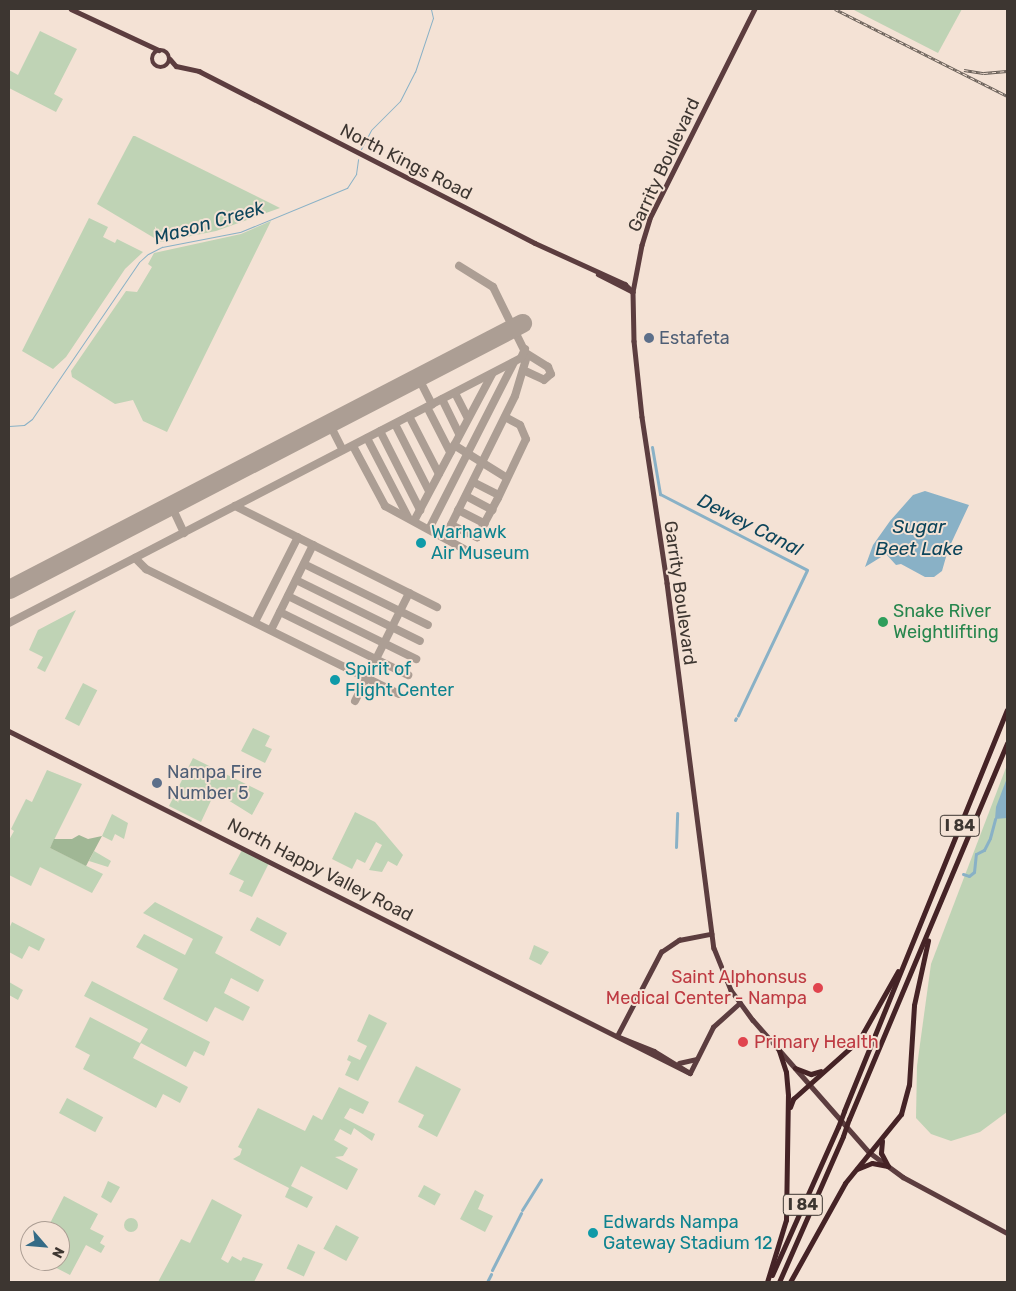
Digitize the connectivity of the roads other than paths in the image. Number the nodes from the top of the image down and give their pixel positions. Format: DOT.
graph roads {
  1 [pos="71,9"];
  2 [pos="755,9"];
  3 [pos="129,38"];
  4 [pos="159,50"];
  5 [pos="152,57"];
  6 [pos="170,59"];
  7 [pos="165,67"];
  8 [pos="207,77"];
  9 [pos="633,292"];
  10 [pos="1007,710"];
  11 [pos="9,731"];
  12 [pos="1007,743"];
  13 [pos="933,921"];
  14 [pos="711,934"];
  15 [pos="912,942"];
  16 [pos="740,1003"];
  17 [pos="617,1036"];
  18 [pos="778,1050"];
  19 [pos="697,1059"];
  20 [pos="677,1063"];
  21 [pos="795,1068"];
  22 [pos="828,1068"];
  23 [pos="690,1073"];
  24 [pos="809,1085"];
  25 [pos="789,1110"];
  26 [pos="884,1137"];
  27 [pos="869,1152"];
  28 [pos="888,1166"];
  29 [pos="852,1172"];
  30 [pos="1007,1233"];
  31 [pos="768,1282"];
  32 [pos="779,1282"];
  33 [pos="790,1282"];
  1 -- 3 [label="main road"];
  2 -- 9 [label="main road, Garrity Boulevard"];
  3 -- 4 [label="main road"];
  3 -- 5 [label="main road"];
  4 -- 5 [label="main road"];
  4 -- 6 [label="main road"];
  5 -- 7 [label="main road"];
  6 -- 7 [label="main road"];
  6 -- 8 [label="main road, North Kings Road"];
  7 -- 8 [label="main road, North Kings Road"];
  8 -- 9 [label="main road, North Kings Road"];
  9 -- 14 [label="main road, Garrity Boulevard"];
  10 -- 15 [label="highway, I 84"];
  11 -- 17 [label="main road, North Happy Valley Road"];
  12 -- 13 [label="highway, I 84"];
  13 -- 26 [label="highway"];
  13 -- 32 [label="highway, I 84, bridge"];
  14 -- 16 [label="main road, Garrity Boulevard"];
  14 -- 17 [label="main road"];
  15 -- 22 [label="highway"];
  15 -- 31 [label="highway, I 84, bridge"];
  16 -- 18 [label="main road, Garrity Boulevard"];
  16 -- 19 [label="main road"];
  17 -- 20 [label="main road, North Happy Valley Road"];
  17 -- 23 [label="main road, North Happy Valley Road"];
  18 -- 21 [label="main road, Garrity Boulevard"];
  18 -- 25 [label="highway"];
  19 -- 20 [label="main road"];
  19 -- 23 [label="main road"];
  20 -- 23 [label="main road, North Happy Valley Road"];
  21 -- 22 [label="highway"];
  21 -- 24 [label="main road, Garrity Boulevard"];
  22 -- 24 [label="highway"];
  24 -- 25 [label="highway"];
  24 -- 27 [label="main road, Garrity Boulevard"];
  25 -- 31 [label="highway"];
  26 -- 27 [label="highway"];
  26 -- 28 [label="highway"];
  27 -- 28 [label="main road, Garrity Boulevard"];
  27 -- 29 [label="highway"];
  28 -- 29 [label="highway"];
  28 -- 30 [label="main road, Garrity Boulevard"];
  29 -- 33 [label="highway"];
}
